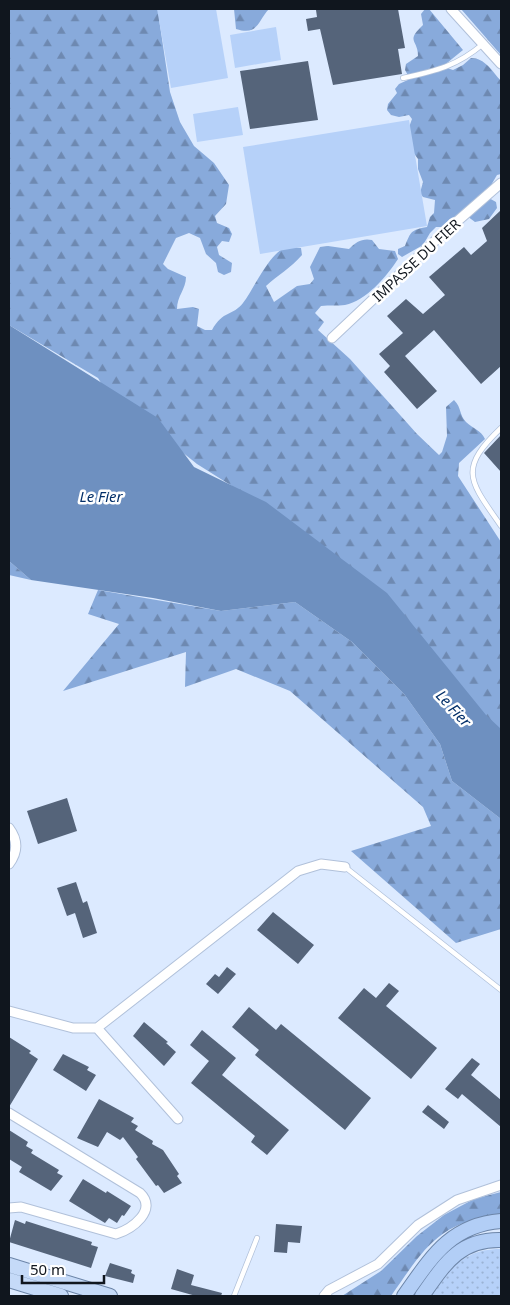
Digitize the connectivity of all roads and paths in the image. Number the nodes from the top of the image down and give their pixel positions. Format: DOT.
graph roads {
  1 [pos="451,9"];
  2 [pos="483,44"];
  3 [pos="501,64"];
  4 [pos="403,78"];
  5 [pos="501,183"];
  6 [pos="332,338"];
  7 [pos="501,428"];
  8 [pos="501,526"];
  9 [pos="9,828"];
  10 [pos="9,864"];
  11 [pos="345,867"];
  12 [pos="501,990"];
  13 [pos="9,1011"];
  14 [pos="97,1028"];
  15 [pos="9,1113"];
  16 [pos="178,1119"];
  17 [pos="501,1185"];
  18 [pos="9,1208"];
  19 [pos="501,1221"];
  20 [pos="257,1238"];
  21 [pos="501,1240"];
  22 [pos="9,1265"];
  23 [pos="9,1280"];
  24 [pos="61,1296"];
  25 [pos="110,1296"];
  26 [pos="234,1296"];
  27 [pos="324,1296"];
  28 [pos="404,1296"];
  29 [pos="422,1296"];
  1 -- 2 [label="street"];
  2 -- 3 [label="street"];
  2 -- 4 [label="lane"];
  5 -- 6 [label="street, IMPASSE DU FIER"];
  7 -- 8 [label="lane"];
  9 -- 10 [label="street"];
  11 -- 12 [label="lane"];
  11 -- 14 [label="street"];
  13 -- 14 [label="street"];
  14 -- 16 [label="street"];
  15 -- 18 [label="street"];
  17 -- 27 [label="street"];
  19 -- 28 [label="highway"];
  20 -- 26 [label="lane"];
  21 -- 29 [label="highway"];
  22 -- 25 [label="main road"];
  23 -- 24 [label="main road"];
}
